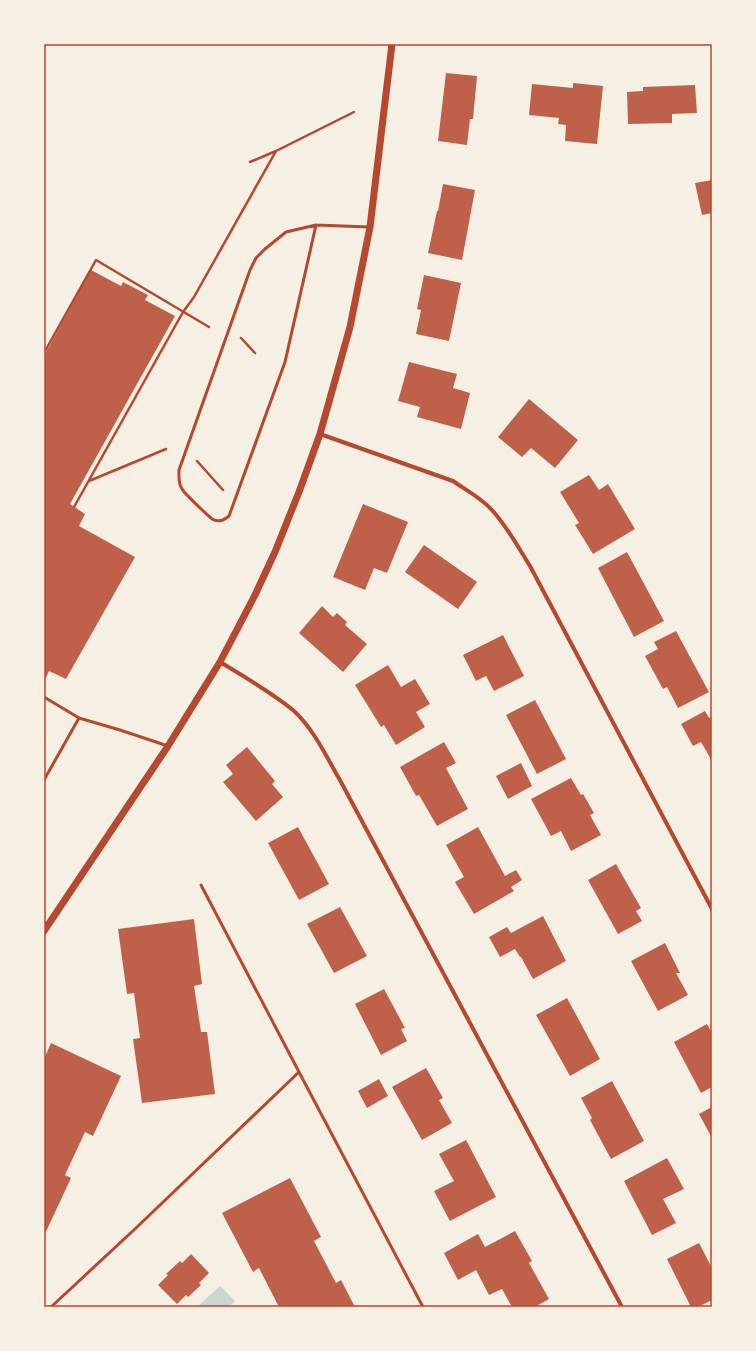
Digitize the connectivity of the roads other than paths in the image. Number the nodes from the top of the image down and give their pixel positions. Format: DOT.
graph roads {
  1 [pos="392,44"];
  2 [pos="316,225"];
  3 [pos="370,227"];
  4 [pos="320,434"];
  5 [pos="220,662"];
  6 [pos="44,697"];
  7 [pos="79,718"];
  8 [pos="168,746"];
  9 [pos="44,780"];
  10 [pos="201,885"];
  11 [pos="712,908"];
  12 [pos="44,931"];
  13 [pos="299,1072"];
  14 [pos="51,1307"];
  15 [pos="423,1307"];
  16 [pos="622,1307"];
  1 -- 3 [label="street"];
  2 -- 2 [label="lane"];
  2 -- 3 [label="lane"];
  3 -- 4 [label="street"];
  4 -- 5 [label="street"];
  4 -- 11 [label="street"];
  5 -- 8 [label="street"];
  5 -- 16 [label="street"];
  6 -- 7 [label="lane"];
  7 -- 8 [label="lane"];
  7 -- 9 [label="lane"];
  8 -- 12 [label="street"];
  10 -- 13 [label="lane"];
  13 -- 14 [label="lane"];
  13 -- 15 [label="lane"];
}
